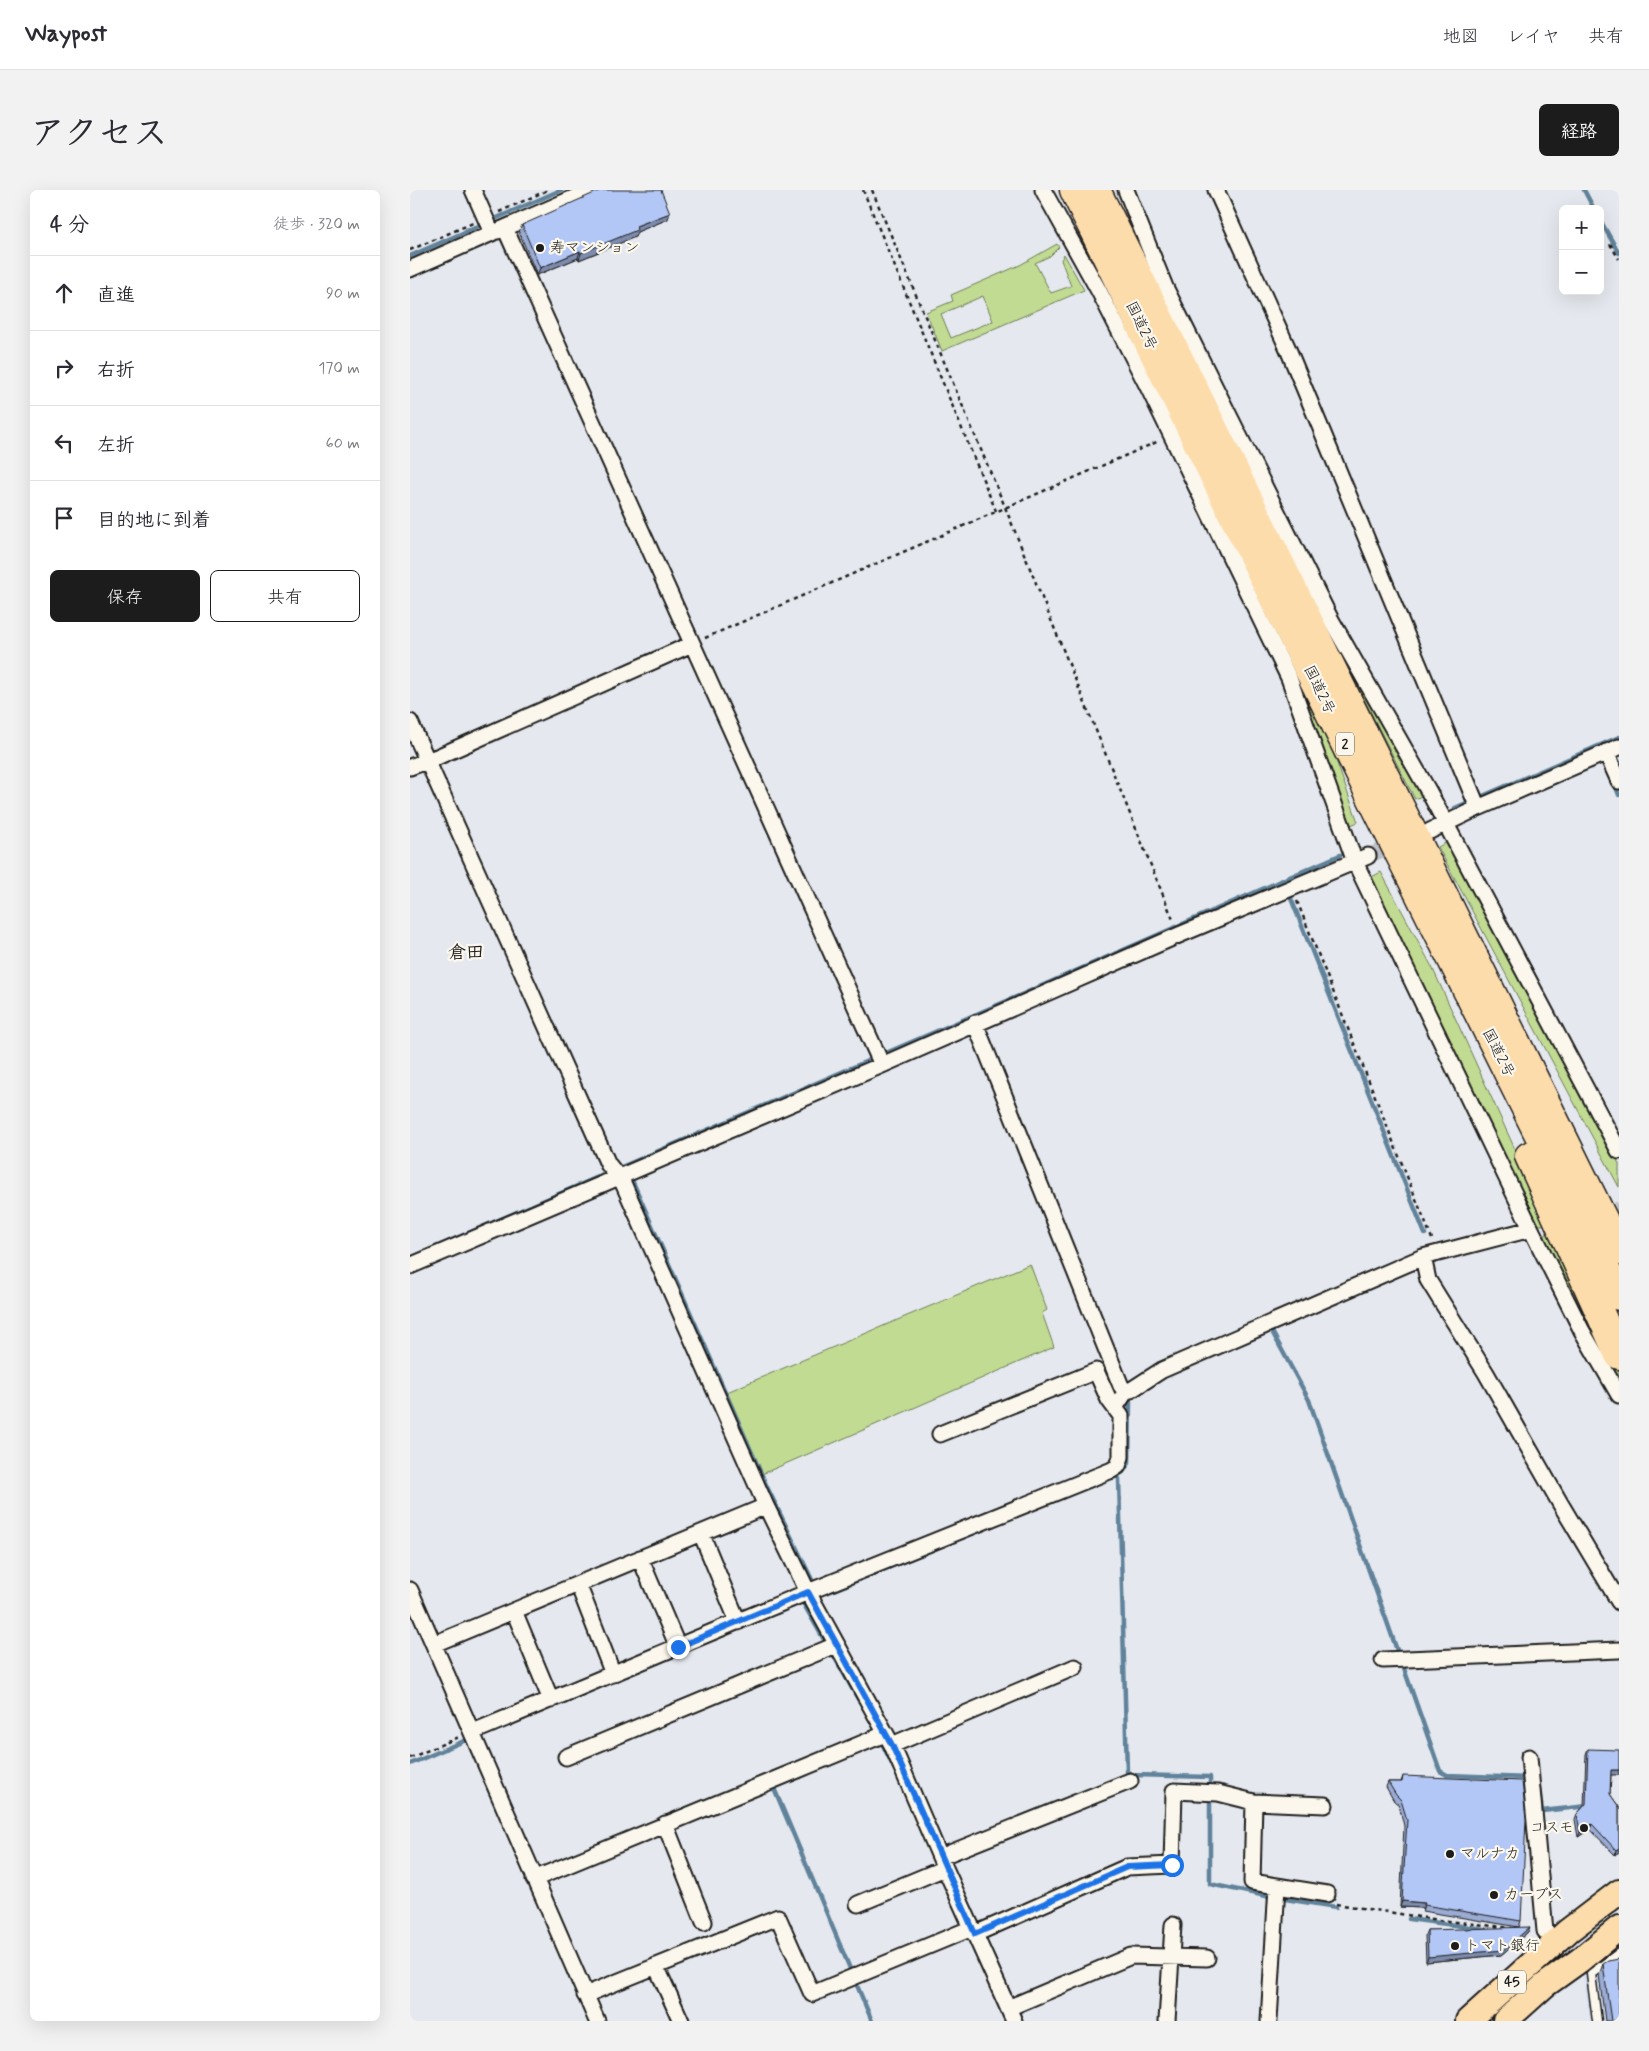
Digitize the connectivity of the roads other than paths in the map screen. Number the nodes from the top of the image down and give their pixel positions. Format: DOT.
graph roads {
  1 [pos="473,190"];
  2 [pos="592,190"];
  3 [pos="1043,190"];
  4 [pos="1074,190"];
  5 [pos="1096,190"];
  6 [pos="1126,190"];
  7 [pos="1216,190"];
  8 [pos="492,223"];
  9 [pos="410,268"];
  10 [pos="692,644"];
  11 [pos="410,722"];
  12 [pos="1613,750"];
  13 [pos="426,760"];
  14 [pos="410,767"];
  15 [pos="1619,782"];
  16 [pos="1388,783"];
  17 [pos="1476,803"];
  18 [pos="1445,823"];
  19 [pos="1430,831"];
  20 [pos="1361,859"];
  21 [pos="1466,989"];
  22 [pos="975,1023"];
  23 [pos="879,1059"];
  24 [pos="1619,1151"];
  25 [pos="614,1172"];
  26 [pos="1619,1210"];
  27 [pos="1552,1227"];
  28 [pos="1532,1231"];
  29 [pos="1619,1251"];
  30 [pos="1429,1255"];
  31 [pos="410,1266"];
  32 [pos="1619,1296"];
  33 [pos="1619,1355"];
  34 [pos="1619,1395"];
  35 [pos="1122,1398"];
  36 [pos="940,1434"];
  37 [pos="766,1506"];
  38 [pos="701,1533"];
  39 [pos="640,1558"];
  40 [pos="578,1584"];
  41 [pos="410,1590"];
  42 [pos="808,1592"];
  43 [pos="1619,1602"];
  44 [pos="514,1611"];
  45 [pos="738,1622"];
  46 [pos="434,1644"];
  47 [pos="678,1647"];
  48 [pos="832,1647"];
  49 [pos="1619,1650"];
  50 [pos="1395,1659"];
  51 [pos="1075,1666"];
  52 [pos="613,1674"];
  53 [pos="551,1700"];
  54 [pos="468,1734"];
  55 [pos="884,1738"];
  56 [pos="1530,1756"];
  57 [pos="566,1757"];
  58 [pos="1130,1781"];
  59 [pos="1254,1802"];
  60 [pos="1325,1805"];
  61 [pos="665,1824"];
  62 [pos="942,1862"];
  63 [pos="534,1879"];
  64 [pos="1619,1892"];
  65 [pos="1276,1893"];
  66 [pos="1327,1894"];
  67 [pos="858,1904"];
  68 [pos="1600,1907"];
  69 [pos="704,1922"];
  70 [pos="1173,1925"];
  71 [pos="1619,1928"];
  72 [pos="973,1931"];
  73 [pos="1550,1937"];
  74 [pos="1619,1953"];
  75 [pos="1171,1958"];
  76 [pos="1207,1958"];
  77 [pos="656,1966"];
  78 [pos="1585,1967"];
  79 [pos="586,1995"];
  80 [pos="1009,2017"];
  81 [pos="597,2021"];
  82 [pos="681,2021"];
  83 [pos="1167,2021"];
  84 [pos="1269,2021"];
  85 [pos="1468,2021"];
  86 [pos="1505,2021"];
  87 [pos="1597,2021"];
  1 -- 8 [label="street"];
  2 -- 8 [label="street"];
  3 -- 20 [label="street"];
  4 -- 21 [label="highway, 国道2号 / 2"];
  5 -- 16 [label="highway, 国道2号 / 2"];
  6 -- 18 [label="street"];
  7 -- 17 [label="street"];
  8 -- 9 [label="street"];
  8 -- 10 [label="street"];
  10 -- 13 [label="street"];
  10 -- 23 [label="street"];
  11 -- 13 [label="street"];
  12 -- 15 [label="street"];
  12 -- 17 [label="street"];
  13 -- 14 [label="street"];
  13 -- 25 [label="street"];
  16 -- 26 [label="highway"];
  16 -- 29 [label="highway, 国道2号 / 2"];
  17 -- 18 [label="street"];
  18 -- 19 [label="street"];
  18 -- 24 [label="street"];
  20 -- 22 [label="street"];
  20 -- 28 [label="street"];
  21 -- 32 [label="highway, 国道2号 / 2"];
  21 -- 33 [label="highway"];
  22 -- 23 [label="street"];
  22 -- 35 [label="street"];
  23 -- 25 [label="street"];
  25 -- 31 [label="street"];
  25 -- 37 [label="street"];
  27 -- 28 [label="street"];
  28 -- 30 [label="street"];
  28 -- 34 [label="street"];
  30 -- 35 [label="street"];
  30 -- 43 [label="street"];
  35 -- 36 [label="street"];
  35 -- 42 [label="street"];
  37 -- 38 [label="street"];
  37 -- 42 [label="street"];
  38 -- 39 [label="street"];
  38 -- 45 [label="street"];
  39 -- 40 [label="street"];
  39 -- 47 [label="street"];
  40 -- 44 [label="street"];
  40 -- 52 [label="street"];
  41 -- 46 [label="street"];
  42 -- 45 [label="street"];
  42 -- 48 [label="street"];
  44 -- 46 [label="street"];
  44 -- 53 [label="street"];
  45 -- 47 [label="street"];
  46 -- 54 [label="street"];
  47 -- 52 [label="street"];
  48 -- 55 [label="street"];
  48 -- 57 [label="street"];
  49 -- 50 [label="street"];
  51 -- 55 [label="street"];
  52 -- 53 [label="street"];
  53 -- 54 [label="street"];
  54 -- 63 [label="street"];
  55 -- 61 [label="street"];
  55 -- 62 [label="street"];
  56 -- 73 [label="street"];
  58 -- 62 [label="street"];
  59 -- 60 [label="street"];
  59 -- 65 [label="street"];
  59 -- 72 [label="street"];
  61 -- 63 [label="street"];
  61 -- 69 [label="street"];
  62 -- 67 [label="street"];
  62 -- 72 [label="street"];
  63 -- 79 [label="street"];
  64 -- 68 [label="main road, 45"];
  65 -- 66 [label="street"];
  65 -- 84 [label="street"];
  68 -- 71 [label="street"];
  68 -- 73 [label="main road, 45"];
  70 -- 75 [label="street"];
  71 -- 78 [label="main road, 45"];
  72 -- 77 [label="street"];
  72 -- 80 [label="street"];
  73 -- 85 [label="main road, 45"];
  74 -- 78 [label="lane"];
  75 -- 76 [label="street"];
  75 -- 80 [label="street"];
  75 -- 83 [label="street"];
  77 -- 79 [label="street"];
  77 -- 82 [label="street"];
  78 -- 86 [label="main road, 45"];
  78 -- 87 [label="lane"];
  79 -- 81 [label="street"];
}
